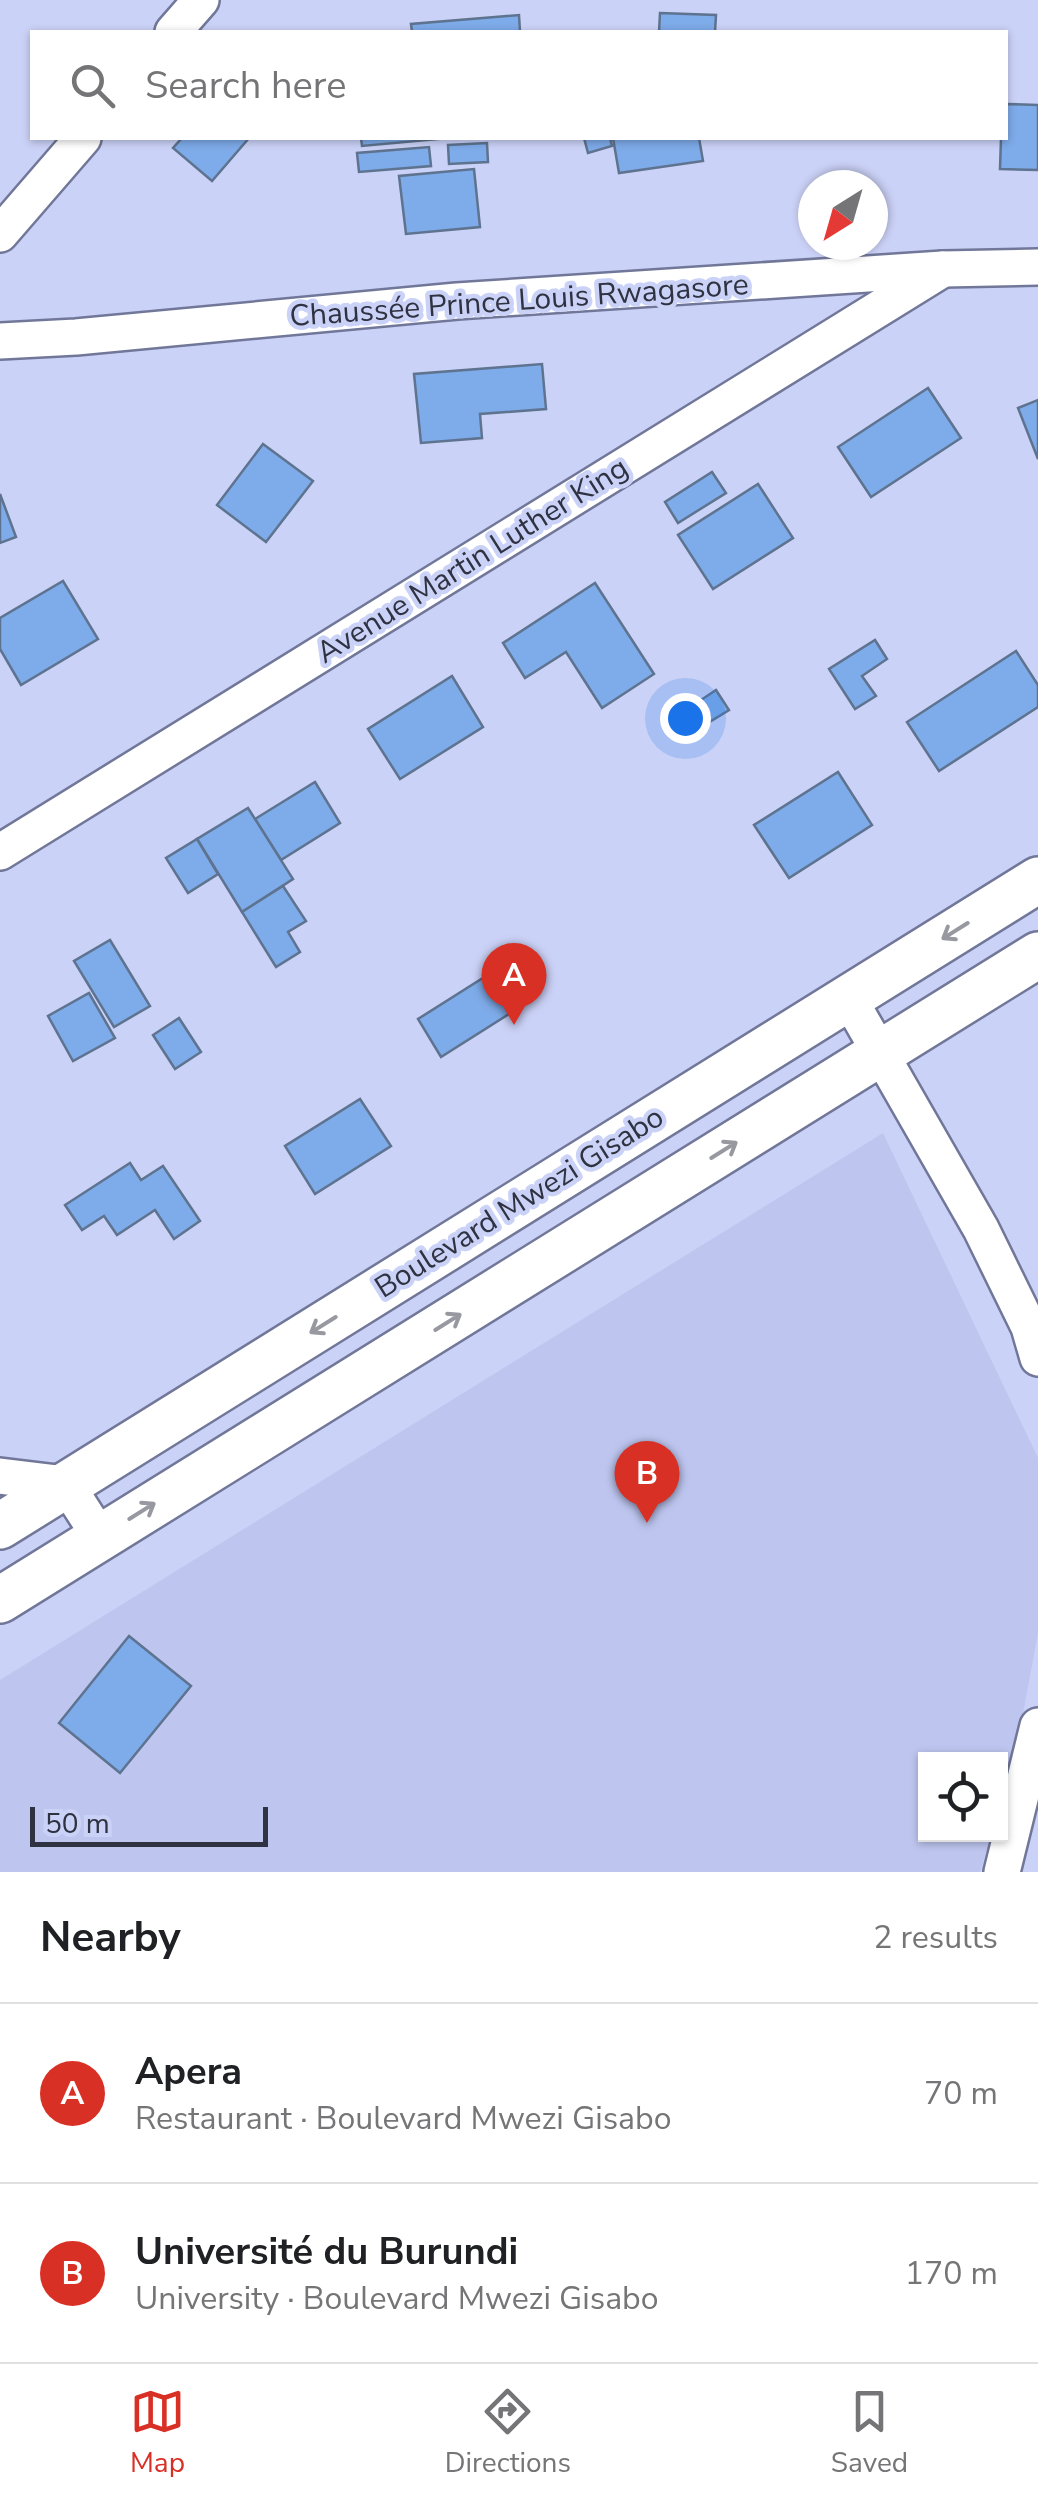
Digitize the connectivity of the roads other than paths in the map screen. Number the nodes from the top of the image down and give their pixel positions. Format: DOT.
graph roads {
  1 [pos="200,0"];
  2 [pos="175,30"];
  3 [pos="80,140"];
  4 [pos="0,234"];
  5 [pos="1038,267"];
  6 [pos="944,269"];
  7 [pos="0,341"];
  8 [pos="0,852"];
  9 [pos="1038,880"];
  10 [pos="1038,955"];
  11 [pos="848,997"];
  12 [pos="882,1052"];
  13 [pos="1038,1358"];
  14 [pos="0,1476"];
  15 [pos="66,1484"];
  16 [pos="0,1526"];
  17 [pos="100,1538"];
  18 [pos="0,1600"];
  19 [pos="1038,1726"];
  20 [pos="1002,1872"];
  1 -- 2 [label="street"];
  3 -- 4 [label="street"];
  5 -- 6 [label="street, Chaussée Prince Louis Rwagasore"];
  6 -- 7 [label="street, Chaussée Prince Louis Rwagasore"];
  6 -- 8 [label="street, Avenue Martin Luther King"];
  9 -- 11 [label="main road, Boulevard Mwezi Gisabo, one-way"];
  10 -- 12 [label="main road"];
  11 -- 12 [label="street"];
  11 -- 15 [label="main road, Boulevard Mwezi Gisabo, one-way"];
  12 -- 13 [label="street"];
  17 -- 12 [label="main road, one-way"];
  14 -- 15 [label="street"];
  15 -- 16 [label="main road, Boulevard Mwezi Gisabo"];
  15 -- 17 [label="street"];
  17 -- 18 [label="main road"];
  19 -- 20 [label="street"];
}
